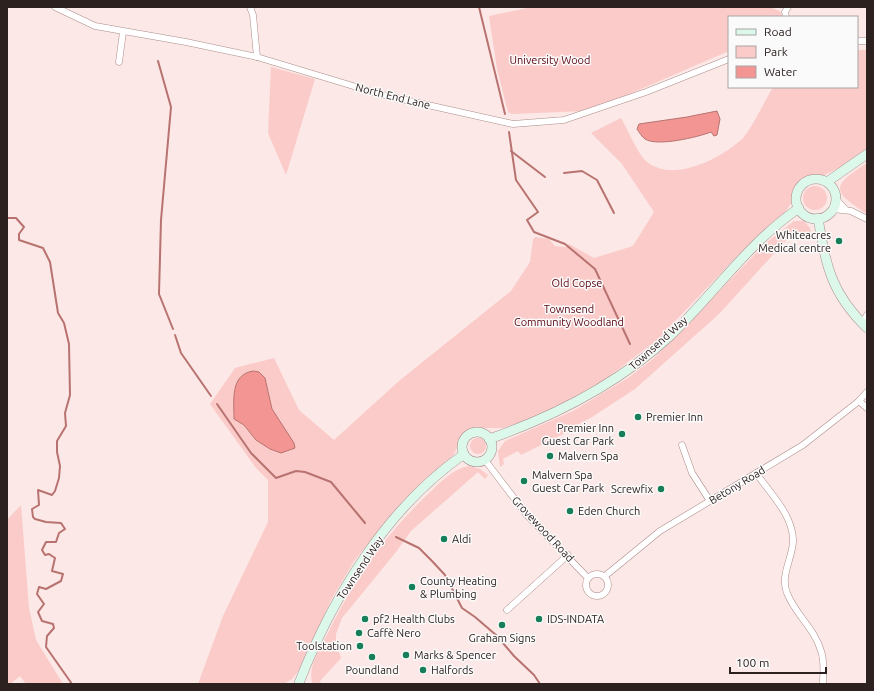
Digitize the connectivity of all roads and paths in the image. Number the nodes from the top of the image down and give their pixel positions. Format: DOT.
graph roads {
  1 [pos="55,7"];
  2 [pos="250,7"];
  3 [pos="123,32"];
  4 [pos="257,57"];
  5 [pos="728,59"];
  6 [pos="119,62"];
  7 [pos="867,154"];
  8 [pos="828,182"];
  9 [pos="836,199"];
  10 [pos="798,208"];
  11 [pos="833,209"];
  12 [pos="846,210"];
  13 [pos="818,218"];
  14 [pos="867,219"];
  15 [pos="867,315"];
  16 [pos="859,320"];
  17 [pos="867,328"];
  18 [pos="867,392"];
  19 [pos="859,401"];
  20 [pos="867,408"];
  21 [pos="489,439"];
  22 [pos="682,445"];
  23 [pos="464,454"];
  24 [pos="485,460"];
  25 [pos="756,473"];
  26 [pos="710,501"];
  27 [pos="568,555"];
  28 [pos="605,576"];
  29 [pos="588,578"];
  30 [pos="507,610"];
  31 [pos="290,684"];
  32 [pos="299,684"];
  33 [pos="823,684"];
  1 -- 3 [label="street, North End Lane"];
  2 -- 4 [label="street"];
  3 -- 4 [label="street, North End Lane"];
  3 -- 6 [label="street"];
  4 -- 5 [label="street, North End Lane"];
  7 -- 8 [label="main road"];
  8 -- 9 [label="main road"];
  8 -- 10 [label="main road"];
  9 -- 11 [label="main road"];
  9 -- 12 [label="street"];
  10 -- 13 [label="main road"];
  10 -- 21 [label="main road, Townsend Way"];
  11 -- 12 [label="street"];
  11 -- 13 [label="main road"];
  12 -- 14 [label="street"];
  13 -- 16 [label="main road"];
  15 -- 16 [label="street"];
  16 -- 17 [label="main road"];
  18 -- 19 [label="street, Betony Road"];
  19 -- 20 [label="street"];
  19 -- 25 [label="street, Betony Road"];
  21 -- 23 [label="main road"];
  21 -- 24 [label="main road"];
  22 -- 26 [label="street"];
  23 -- 24 [label="main road"];
  23 -- 32 [label="main road, Townsend Way"];
  24 -- 27 [label="street, Grovewood Road"];
  25 -- 26 [label="street, Betony Road"];
  25 -- 33 [label="street"];
  26 -- 28 [label="street, Betony Road"];
  27 -- 29 [label="street, Grovewood Road"];
  27 -- 30 [label="street"];
  28 -- 29 [label="street"];
  28 -- 29 [label="street"];
  31 -- 32 [label="main road, Townsend Way"];
}
